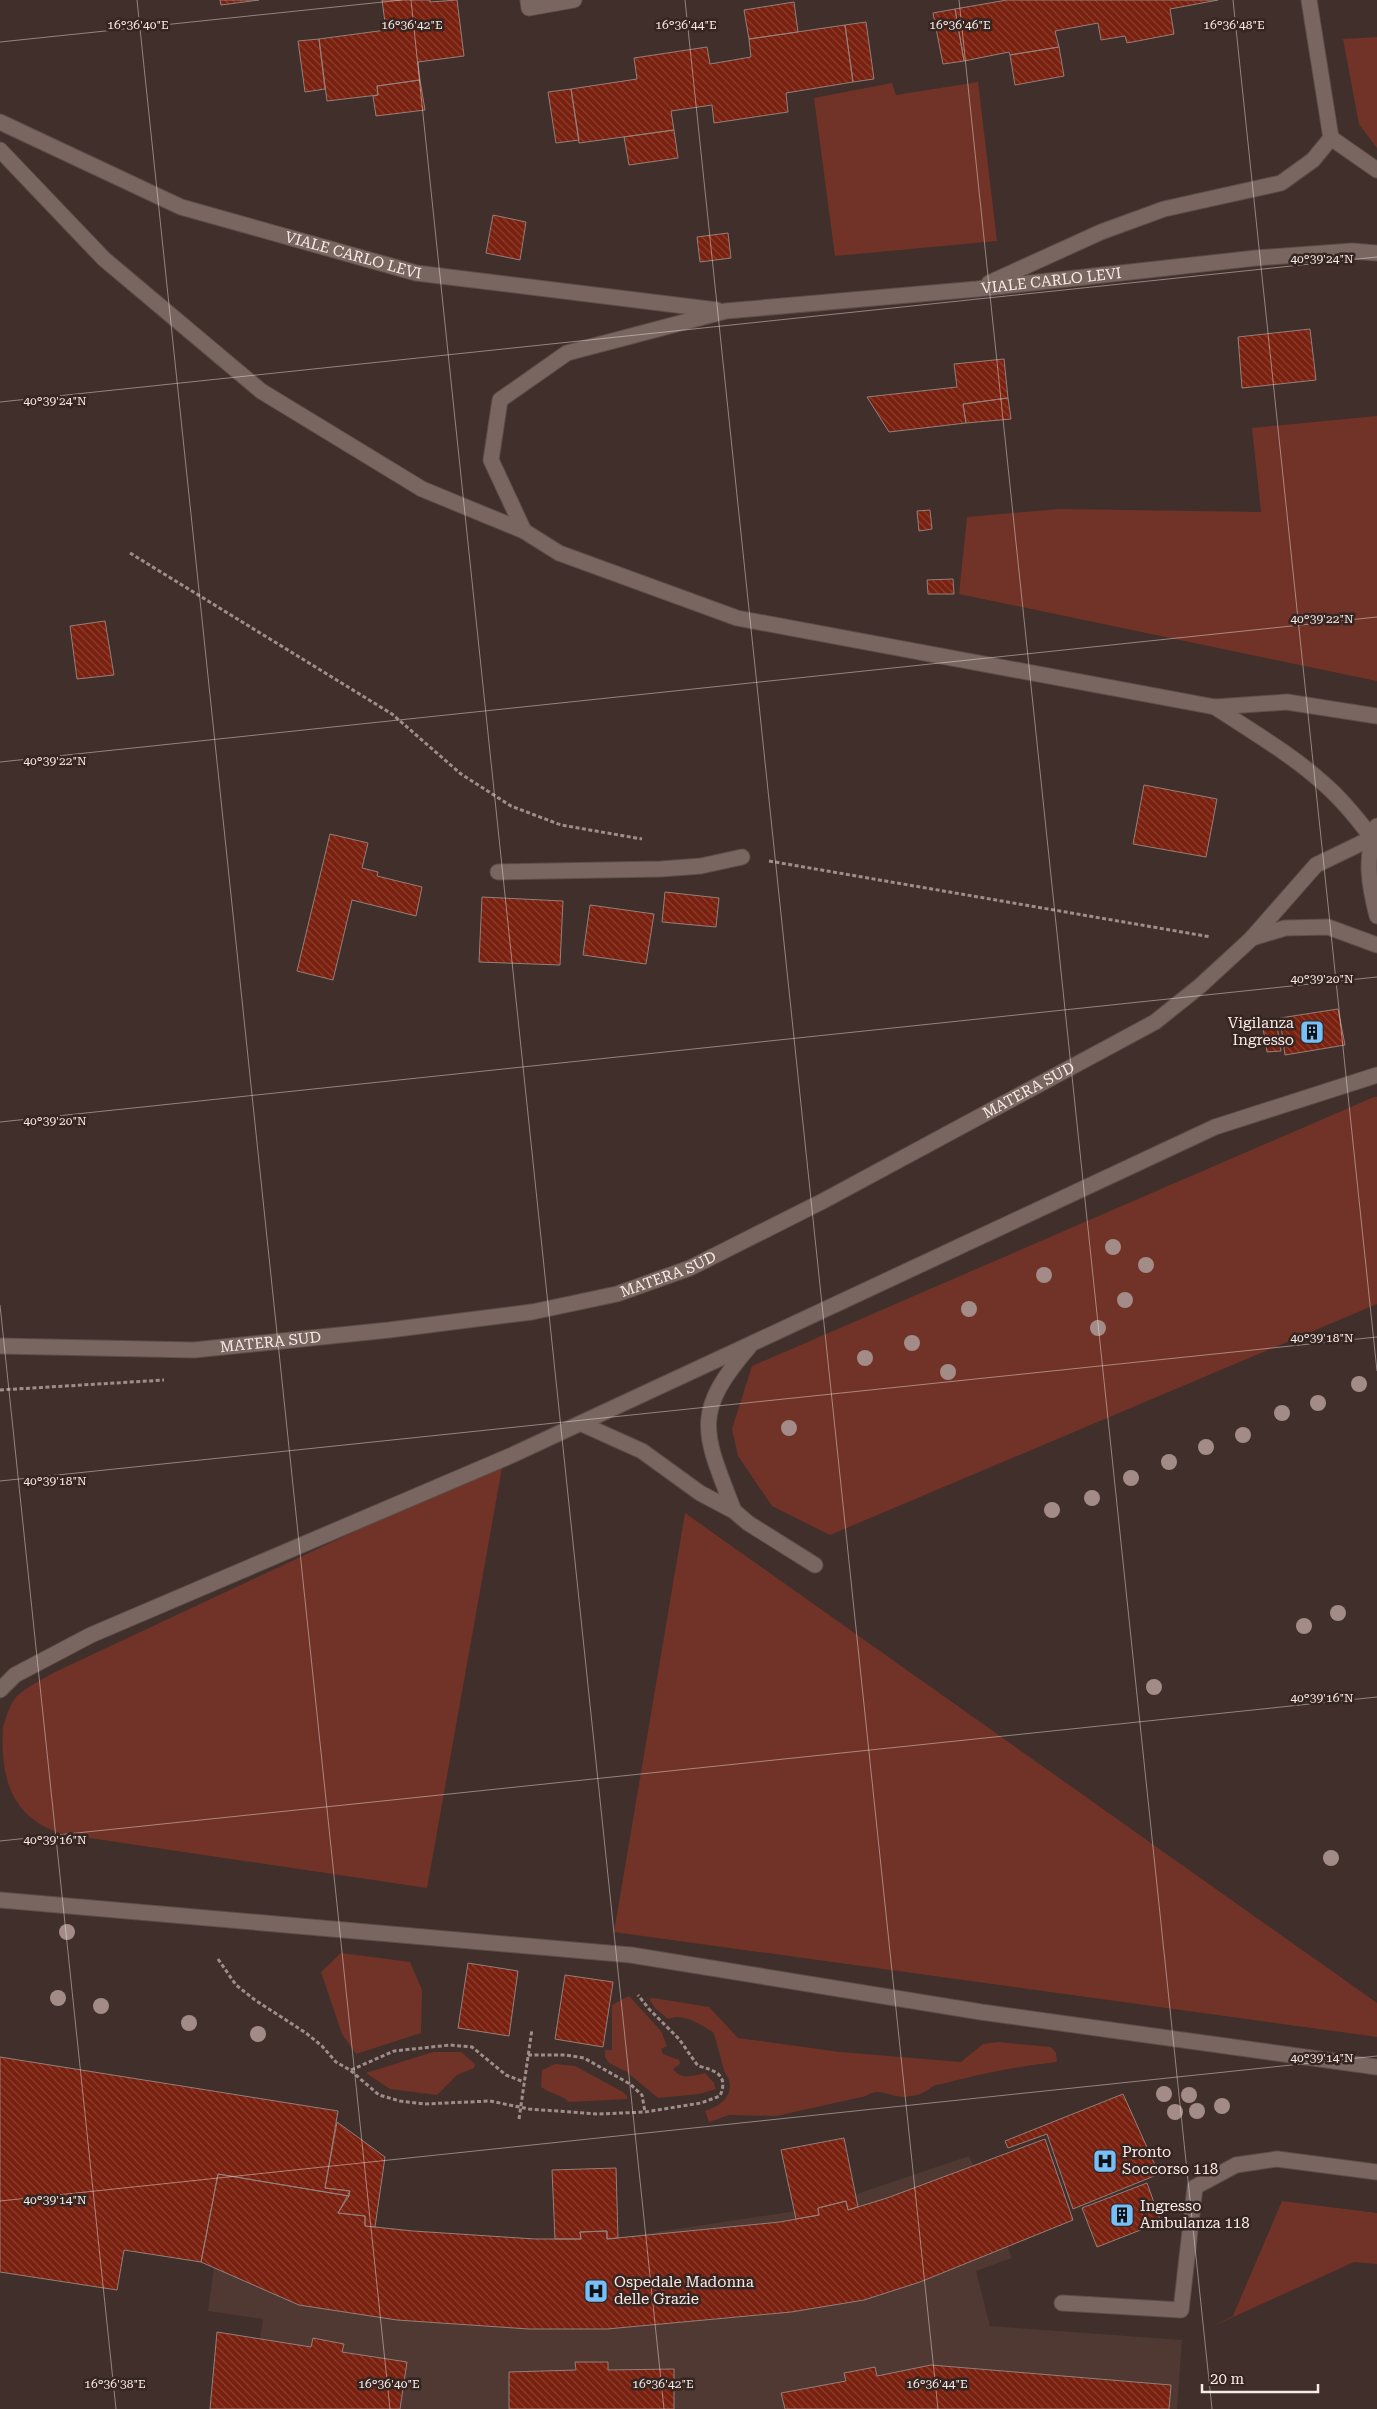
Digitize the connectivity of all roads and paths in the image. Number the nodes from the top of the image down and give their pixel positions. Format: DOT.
graph roads {
  1 [pos="528,0"];
  2 [pos="574,0"];
  3 [pos="1309,0"];
  4 [pos="0,122"];
  5 [pos="1331,138"];
  6 [pos="0,150"];
  7 [pos="1377,170"];
  8 [pos="1377,253"];
  9 [pos="976,289"];
  10 [pos="726,311"];
  11 [pos="524,531"];
  12 [pos="130,553"];
  13 [pos="1215,708"];
  14 [pos="1377,716"];
  15 [pos="1375,832"];
  16 [pos="647,840"];
  17 [pos="742,857"];
  18 [pos="498,872"];
  19 [pos="1377,916"];
  20 [pos="1245,944"];
  21 [pos="1377,946"];
  22 [pos="1377,1075"];
  23 [pos="753,1343"];
  24 [pos="0,1346"];
  25 [pos="582,1424"];
  26 [pos="734,1510"];
  27 [pos="815,1565"];
  28 [pos="0,1690"];
  29 [pos="0,1900"];
  30 [pos="218,1959"];
  31 [pos="638,1995"];
  32 [pos="532,2029"];
  33 [pos="528,2055"];
  34 [pos="1377,2067"];
  35 [pos="350,2070"];
  36 [pos="524,2082"];
  37 [pos="521,2108"];
  38 [pos="645,2112"];
  39 [pos="519,2119"];
  40 [pos="1377,2172"];
  41 [pos="1062,2303"];
  1 -- 2 [label="street"];
  3 -- 5 [label="street"];
  4 -- 10 [label="street, VIALE CARLO LEVI"];
  5 -- 7 [label="street"];
  5 -- 9 [label="street"];
  6 -- 11 [label="street"];
  8 -- 9 [label="street, VIALE CARLO LEVI"];
  9 -- 10 [label="street, VIALE CARLO LEVI"];
  10 -- 11 [label="street, VIALE CARLO LEVI"];
  11 -- 13 [label="street"];
  12 -- 16 [label="path"];
  13 -- 14 [label="street"];
  13 -- 15 [label="street"];
  15 -- 19 [label="street"];
  15 -- 20 [label="street, MATERA SUD"];
  17 -- 18 [label="street"];
  17 -- 20 [label="path"];
  20 -- 21 [label="street"];
  20 -- 24 [label="street, MATERA SUD"];
  22 -- 23 [label="street"];
  23 -- 25 [label="street"];
  23 -- 26 [label="street"];
  25 -- 26 [label="street"];
  25 -- 28 [label="street"];
  26 -- 27 [label="street"];
  29 -- 34 [label="street"];
  30 -- 35 [label="path"];
  31 -- 38 [label="path"];
  32 -- 33 [label="path"];
  33 -- 36 [label="path"];
  33 -- 38 [label="path"];
  35 -- 36 [label="path"];
  35 -- 37 [label="path"];
  36 -- 37 [label="path"];
  37 -- 38 [label="path"];
  37 -- 39 [label="path"];
  40 -- 41 [label="street"];
}
